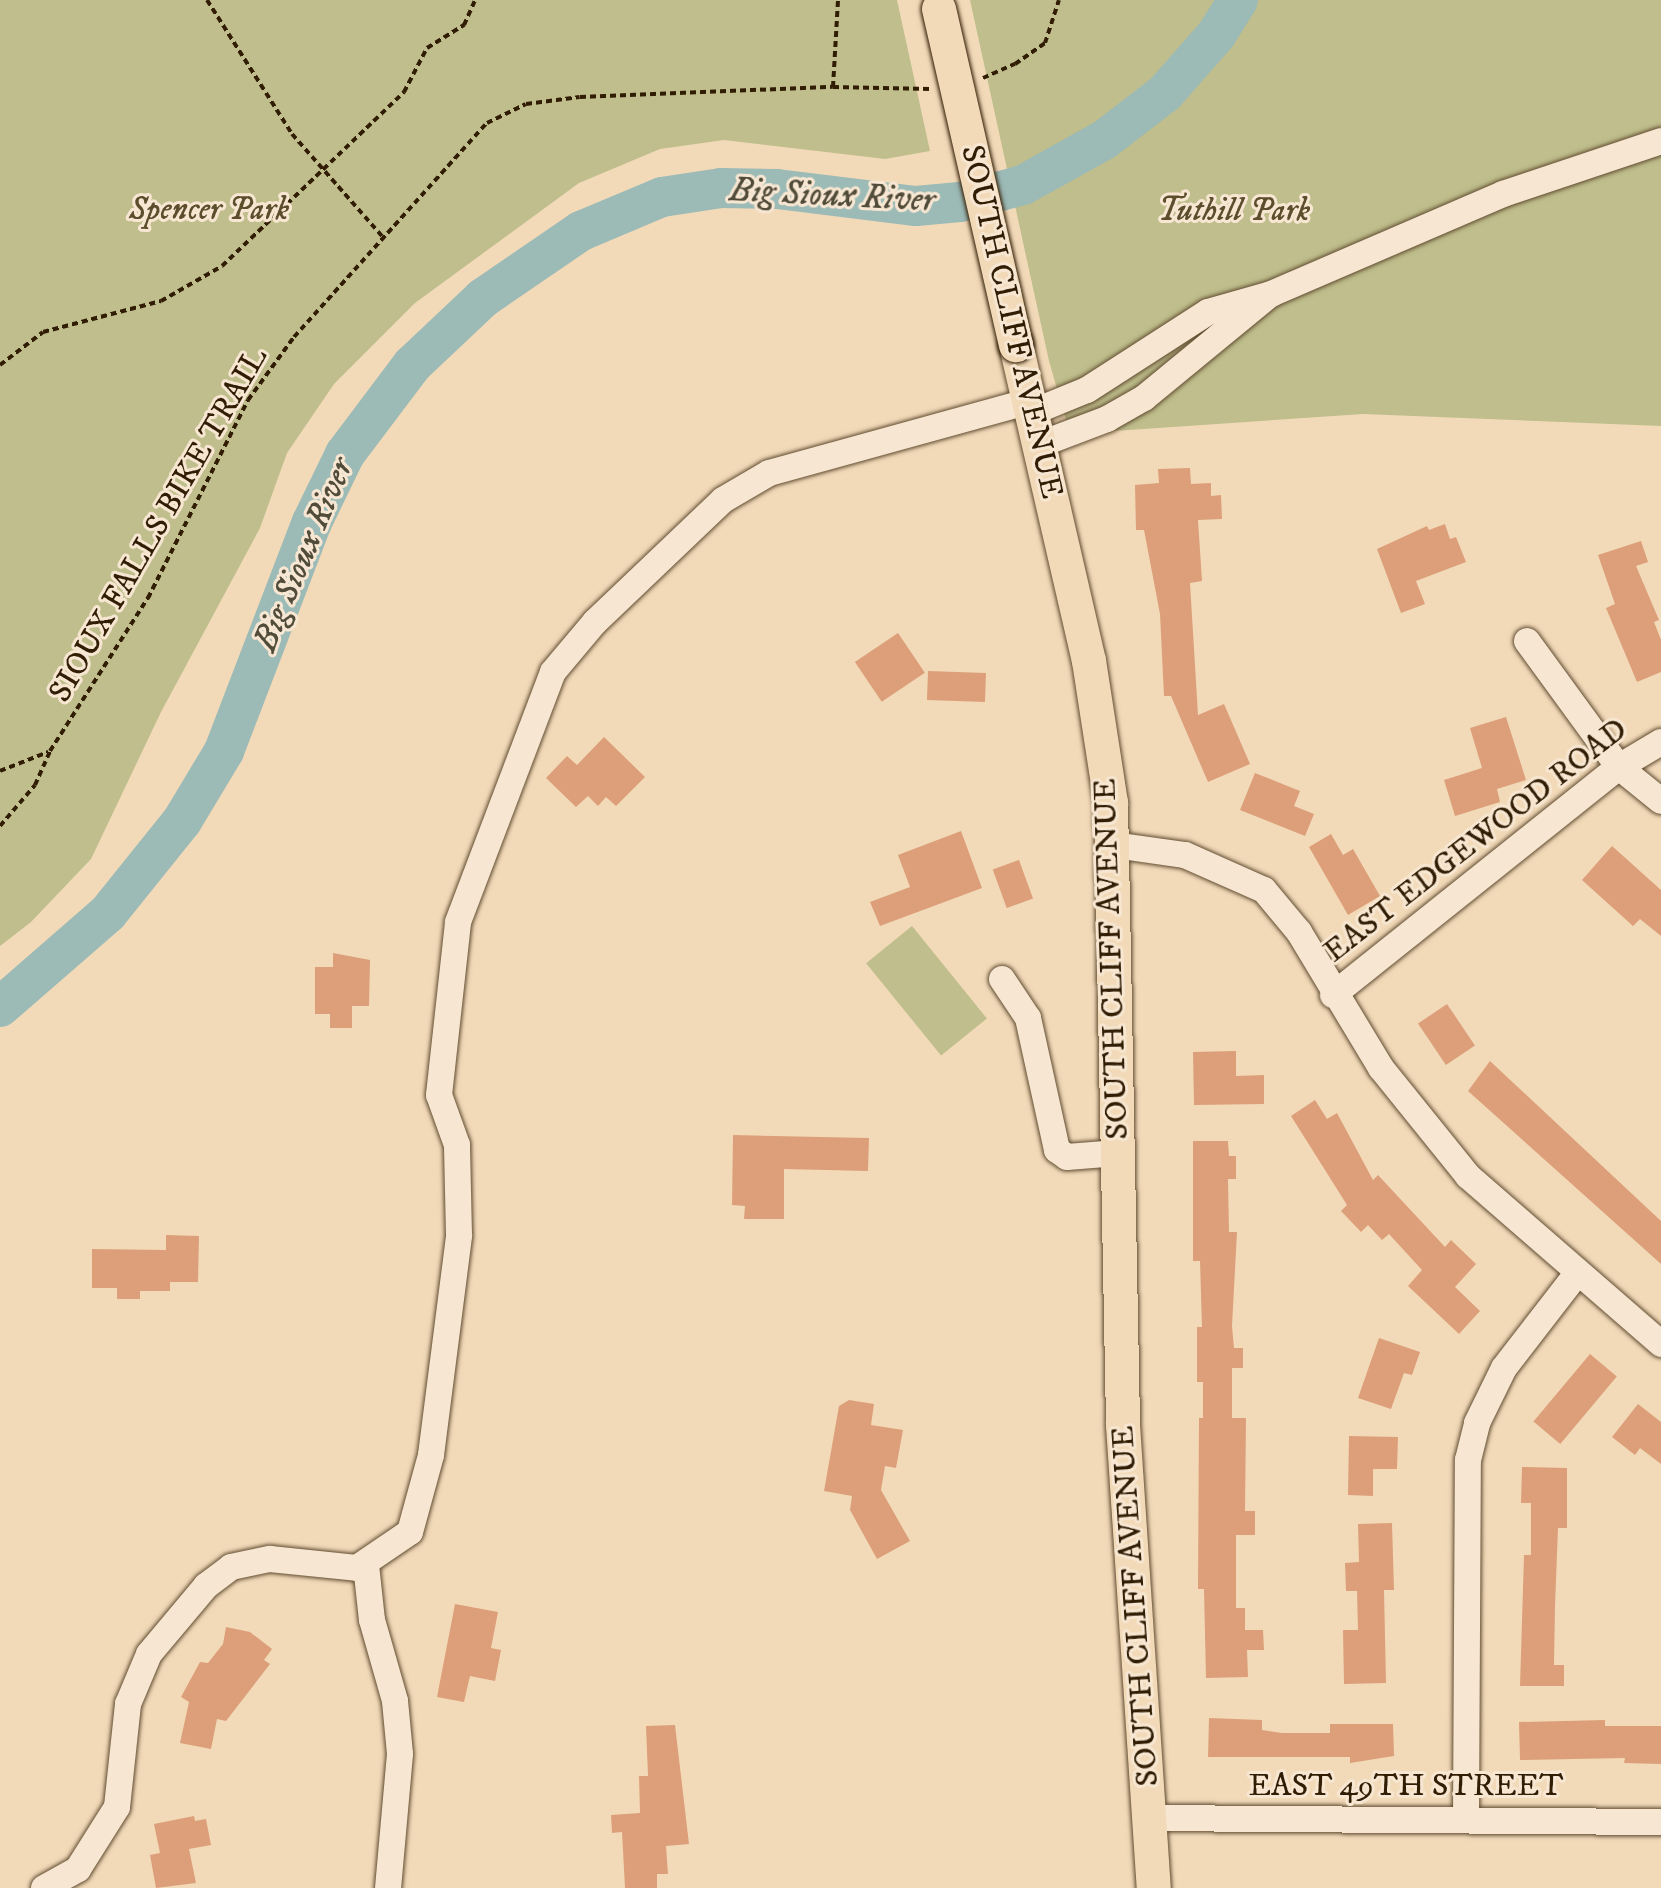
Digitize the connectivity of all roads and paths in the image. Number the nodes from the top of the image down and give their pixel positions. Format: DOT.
graph roads {
  1 [pos="207,0"];
  2 [pos="475,0"];
  3 [pos="838,0"];
  4 [pos="938,5"];
  5 [pos="1661,141"];
  6 [pos="320,169"];
  7 [pos="382,236"];
  8 [pos="1271,294"];
  9 [pos="0,365"];
  10 [pos="1035,419"];
  11 [pos="1527,641"];
  12 [pos="1661,742"];
  13 [pos="50,751"];
  14 [pos="1619,767"];
  15 [pos="0,771"];
  16 [pos="1661,801"];
  17 [pos="0,826"];
  18 [pos="1114,845"];
  19 [pos="1002,979"];
  20 [pos="1333,995"];
  21 [pos="1118,1153"];
  22 [pos="1576,1275"];
  23 [pos="1661,1344"];
  24 [pos="366,1565"];
  25 [pos="1150,1818"];
  26 [pos="1466,1820"];
  27 [pos="1661,1822"];
  28 [pos="44,1888"];
  29 [pos="388,1888"];
  30 [pos="1154,1888"];
  1 -- 6 [label="path"];
  2 -- 6 [label="path"];
  3 -- 7 [label="path, SIOUX FALLS BIKE TRAIL"];
  4 -- 10 [label="main road, SOUTH CLIFF AVENUE, bridge"];
  5 -- 8 [label="street"];
  6 -- 7 [label="path"];
  6 -- 9 [label="path"];
  7 -- 13 [label="path, SIOUX FALLS BIKE TRAIL"];
  8 -- 10 [label="street"];
  8 -- 10 [label="street"];
  10 -- 18 [label="main road, SOUTH CLIFF AVENUE"];
  10 -- 24 [label="street"];
  11 -- 14 [label="street"];
  12 -- 14 [label="street, EAST EDGEWOOD ROAD"];
  13 -- 15 [label="path"];
  13 -- 17 [label="path, SIOUX FALLS BIKE TRAIL"];
  14 -- 16 [label="street"];
  14 -- 20 [label="street, EAST EDGEWOOD ROAD"];
  18 -- 20 [label="street"];
  18 -- 21 [label="main road, SOUTH CLIFF AVENUE"];
  19 -- 21 [label="street"];
  20 -- 22 [label="street"];
  21 -- 25 [label="main road, SOUTH CLIFF AVENUE"];
  22 -- 23 [label="street"];
  22 -- 26 [label="street"];
  24 -- 28 [label="street"];
  24 -- 29 [label="street"];
  25 -- 26 [label="street, EAST 49TH STREET"];
  25 -- 30 [label="main road, SOUTH CLIFF AVENUE"];
  26 -- 27 [label="street, EAST 49TH STREET"];
}
